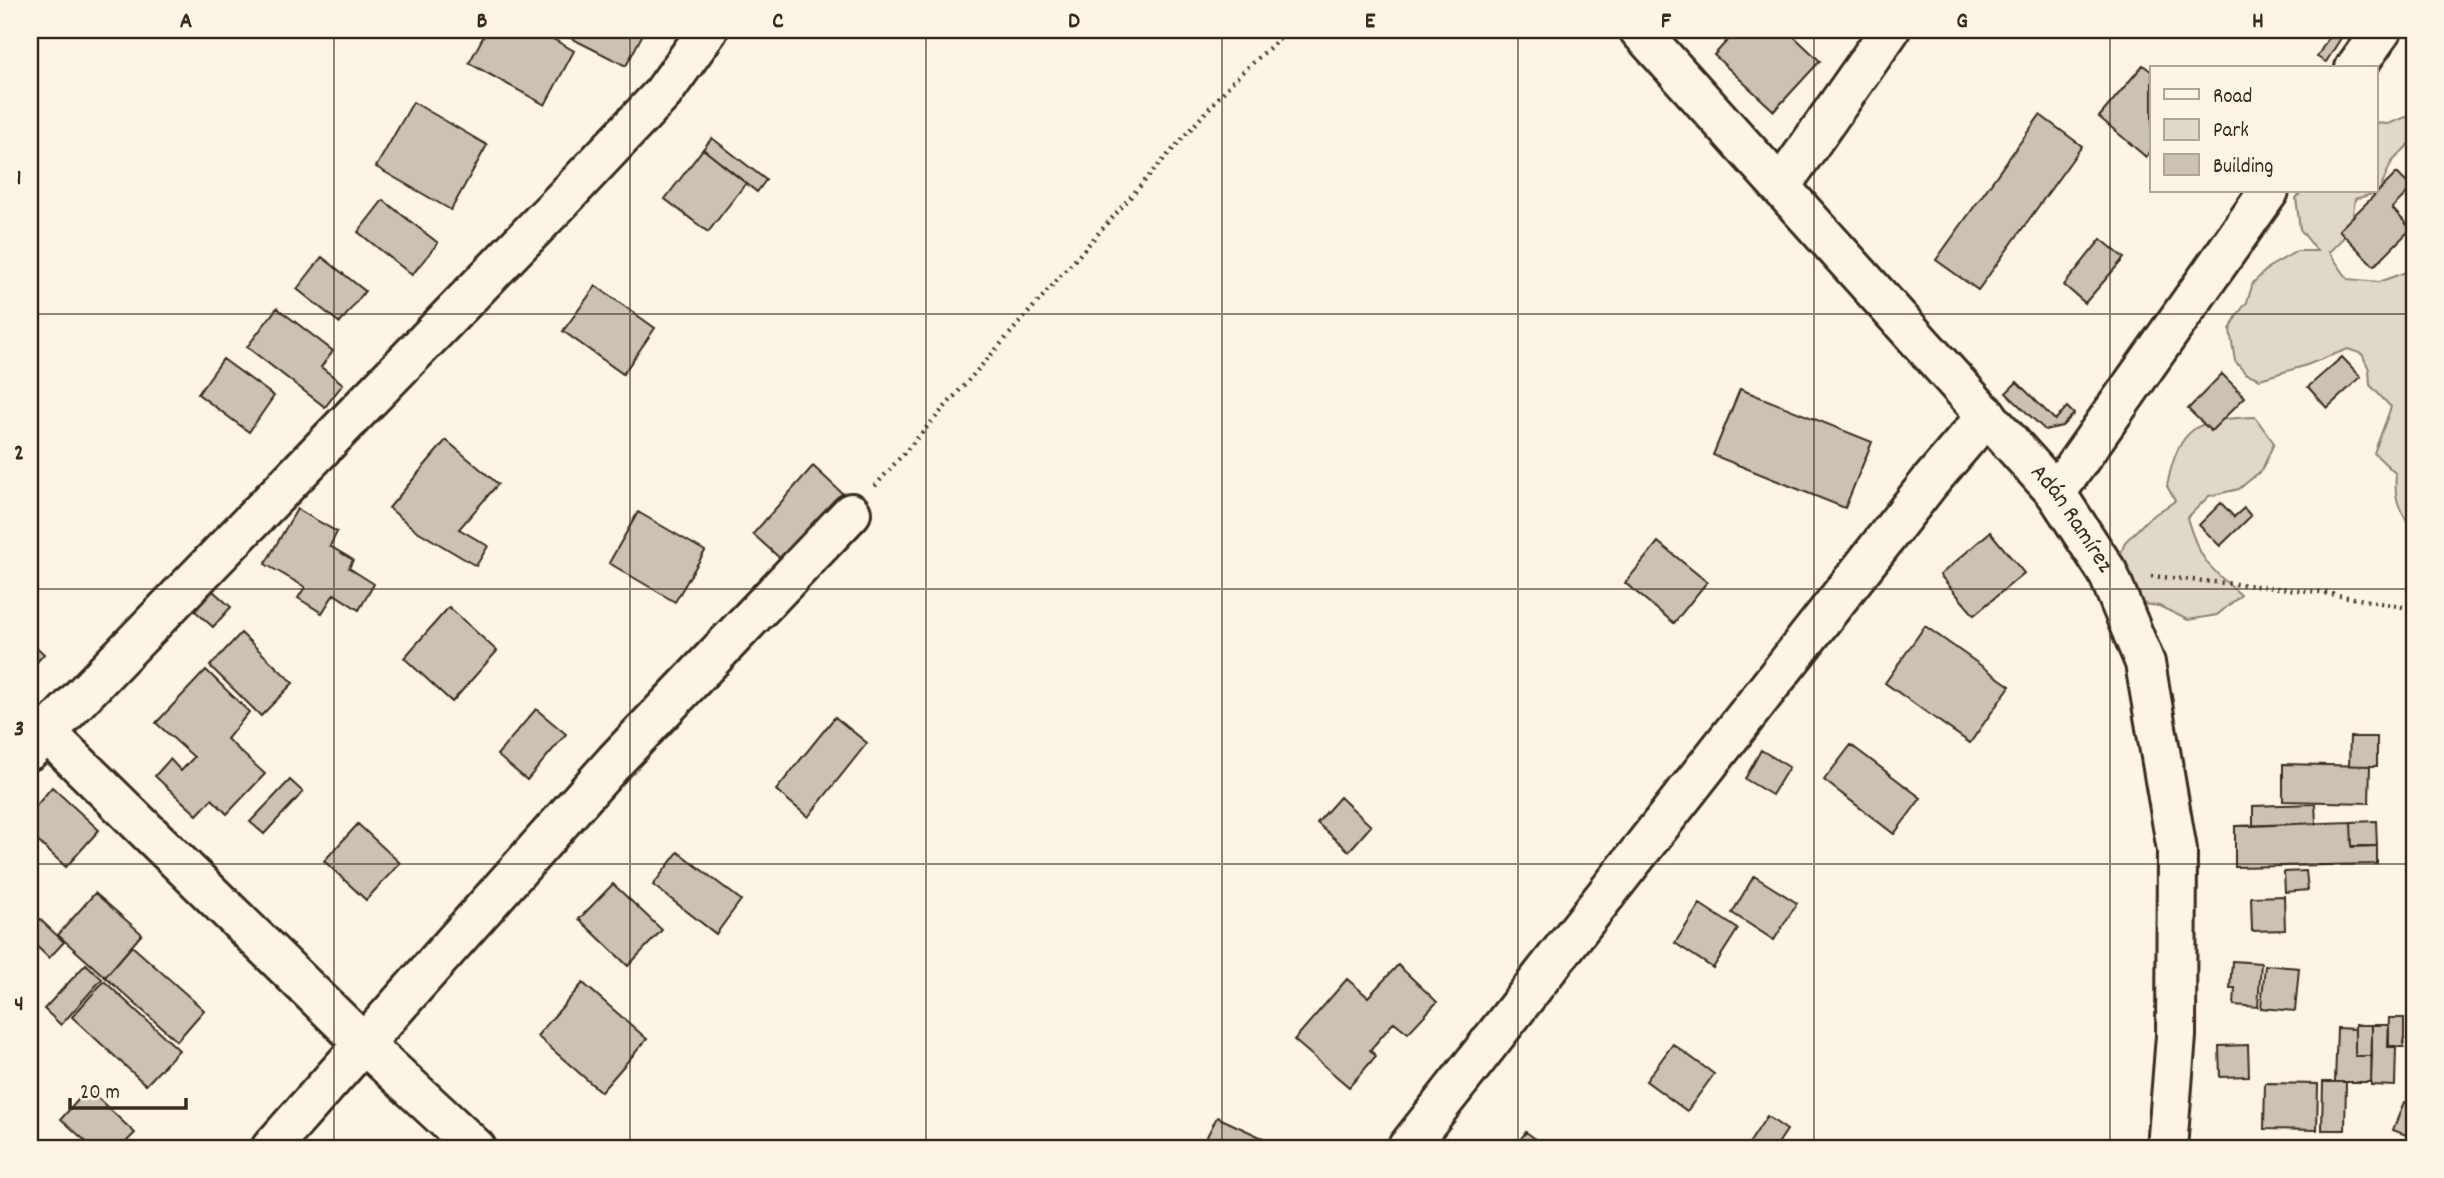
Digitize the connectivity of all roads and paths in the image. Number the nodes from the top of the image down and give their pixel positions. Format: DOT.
graph roads {
  1 [pos="708,30"];
  2 [pos="1289,30"];
  3 [pos="1639,30"];
  4 [pos="1890,30"];
  5 [pos="2382,30"];
  6 [pos="2356,66"];
  7 [pos="1781,186"];
  8 [pos="2268,192"];
  9 [pos="1987,415"];
  10 [pos="2056,493"];
  11 [pos="851,513"];
  12 [pos="2108,573"];
  13 [pos="2414,609"];
  14 [pos="38,741"];
  15 [pos="364,1044"];
  16 [pos="271,1148"];
  17 [pos="477,1148"];
  18 [pos="1407,1148"];
  19 [pos="2167,1148"];
  1 -- 14 [label="street"];
  2 -- 11 [label="path"];
  3 -- 7 [label="street, Adán Ramírez"];
  4 -- 7 [label="street"];
  5 -- 6 [label="street"];
  7 -- 9 [label="street, Adán Ramírez"];
  8 -- 10 [label="street"];
  9 -- 10 [label="street, Adán Ramírez"];
  9 -- 18 [label="street"];
  10 -- 12 [label="street, Adán Ramírez"];
  11 -- 15 [label="street"];
  12 -- 13 [label="path"];
  12 -- 19 [label="street, Adán Ramírez"];
  14 -- 15 [label="street"];
  15 -- 16 [label="street"];
  15 -- 17 [label="street"];
}
